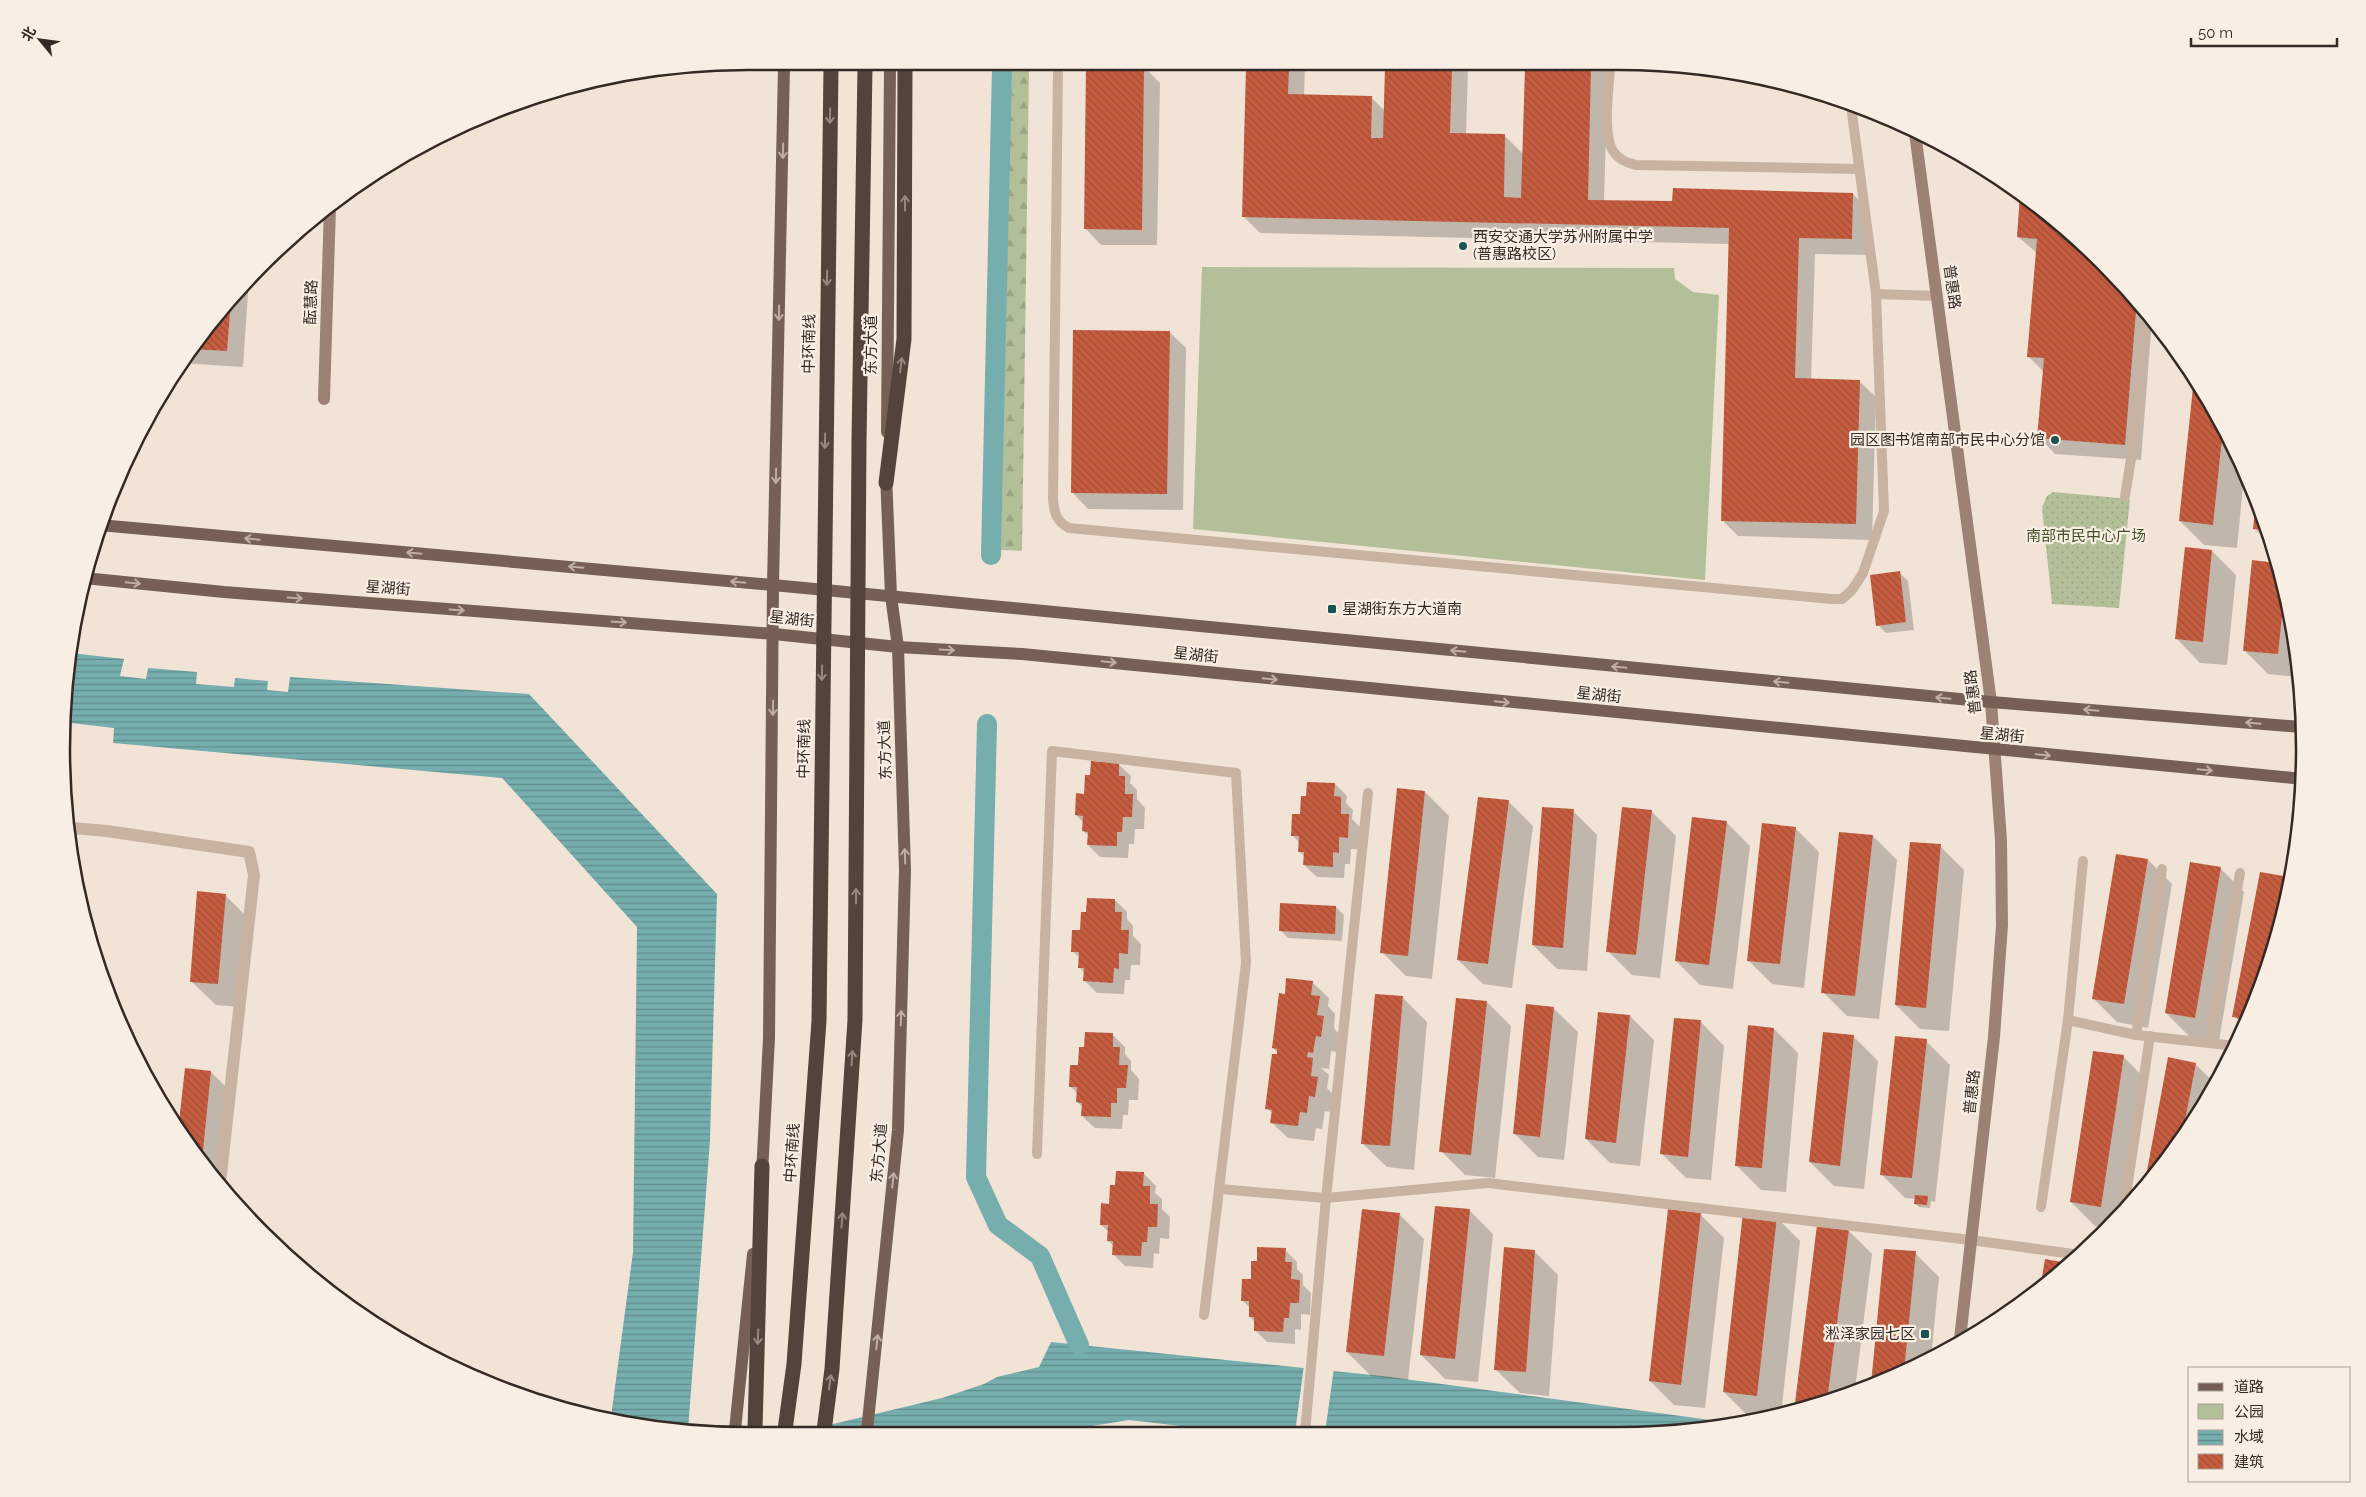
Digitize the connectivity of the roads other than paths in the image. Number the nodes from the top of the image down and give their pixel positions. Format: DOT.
graph roads {
  1 [pos="784,70"];
  2 [pos="831,70"];
  3 [pos="865,70"];
  4 [pos="890,70"];
  5 [pos="905,70"];
  6 [pos="1058,70"];
  7 [pos="1610,70"];
  8 [pos="1852,112"];
  9 [pos="1916,139"];
  10 [pos="1859,169"];
  11 [pos="330,214"];
  12 [pos="1876,294"];
  13 [pos="1937,296"];
  14 [pos="2145,322"];
  15 [pos="324,399"];
  16 [pos="886,483"];
  17 [pos="2125,496"];
  18 [pos="108,526"];
  19 [pos="92,579"];
  20 [pos="773,585"];
  21 [pos="891,596"];
  22 [pos="774,634"];
  23 [pos="898,647"];
  24 [pos="1991,702"];
  25 [pos="2296,727"];
  26 [pos="1995,751"];
  27 [pos="2295,778"];
  28 [pos="1368,793"];
  29 [pos="75,828"];
  30 [pos="2083,861"];
  31 [pos="2162,869"];
  32 [pos="2240,874"];
  33 [pos="2068,1020"];
  34 [pos="2136,1035"];
  35 [pos="2150,1036"];
  36 [pos="2209,1043"];
  37 [pos="2228,1045"];
  38 [pos="1036,1154"];
  39 [pos="762,1166"];
  40 [pos="221,1175"];
  41 [pos="1220,1189"];
  42 [pos="1326,1198"];
  43 [pos="2125,1199"];
  44 [pos="2041,1206"];
  45 [pos="1971,1240"];
  46 [pos="2070,1255"];
  47 [pos="1204,1315"];
  48 [pos="1961,1334"];
  49 [pos="736,1427"];
  50 [pos="755,1427"];
  51 [pos="785,1427"];
  52 [pos="825,1427"];
  53 [pos="868,1427"];
  54 [pos="1306,1427"];
  1 -- 20 [label="main road, one-way"];
  2 -- 51 [label="highway, 中环南线, one-way, bridge"];
  52 -- 3 [label="highway, one-way, bridge"];
  4 -- 16 [label="main road, 东方大道"];
  16 -- 5 [label="highway, one-way"];
  6 -- 12 [label="lane"];
  7 -- 10 [label="lane"];
  8 -- 10 [label="lane"];
  9 -- 13 [label="main road, 普惠路"];
  10 -- 12 [label="lane"];
  11 -- 15 [label="main road, 酝慧路"];
  12 -- 13 [label="lane"];
  13 -- 24 [label="main road, 普惠路"];
  14 -- 17 [label="lane"];
  16 -- 21 [label="main road, 东方大道"];
  20 -- 18 [label="main road, 星湖街, one-way"];
  19 -- 22 [label="main road, 星湖街, one-way"];
  20 -- 21 [label="main road, 星湖街"];
  20 -- 22 [label="main road"];
  21 -- 23 [label="main road, 东方大道"];
  24 -- 21 [label="main road, 星湖街, one-way"];
  22 -- 23 [label="main road, 星湖街"];
  22 -- 39 [label="main road, one-way"];
  23 -- 26 [label="main road, 星湖街, one-way"];
  53 -- 23 [label="main road, 东方大道, one-way"];
  25 -- 24 [label="main road, 星湖街, one-way"];
  24 -- 26 [label="main road, 普惠路"];
  26 -- 27 [label="main road, 星湖街, one-way"];
  26 -- 45 [label="main road, 普惠路"];
  28 -- 42 [label="lane"];
  29 -- 40 [label="street"];
  30 -- 33 [label="lane"];
  31 -- 34 [label="lane"];
  32 -- 36 [label="lane"];
  33 -- 34 [label="lane"];
  33 -- 44 [label="lane"];
  34 -- 35 [label="lane"];
  35 -- 36 [label="lane"];
  35 -- 43 [label="lane"];
  36 -- 37 [label="lane"];
  38 -- 41 [label="lane"];
  39 -- 49 [label="main road"];
  39 -- 50 [label="highway, one-way"];
  41 -- 42 [label="lane"];
  41 -- 47 [label="lane"];
  42 -- 45 [label="lane"];
  42 -- 54 [label="lane"];
  45 -- 46 [label="lane"];
  45 -- 48 [label="main road, 普惠路"];
}
